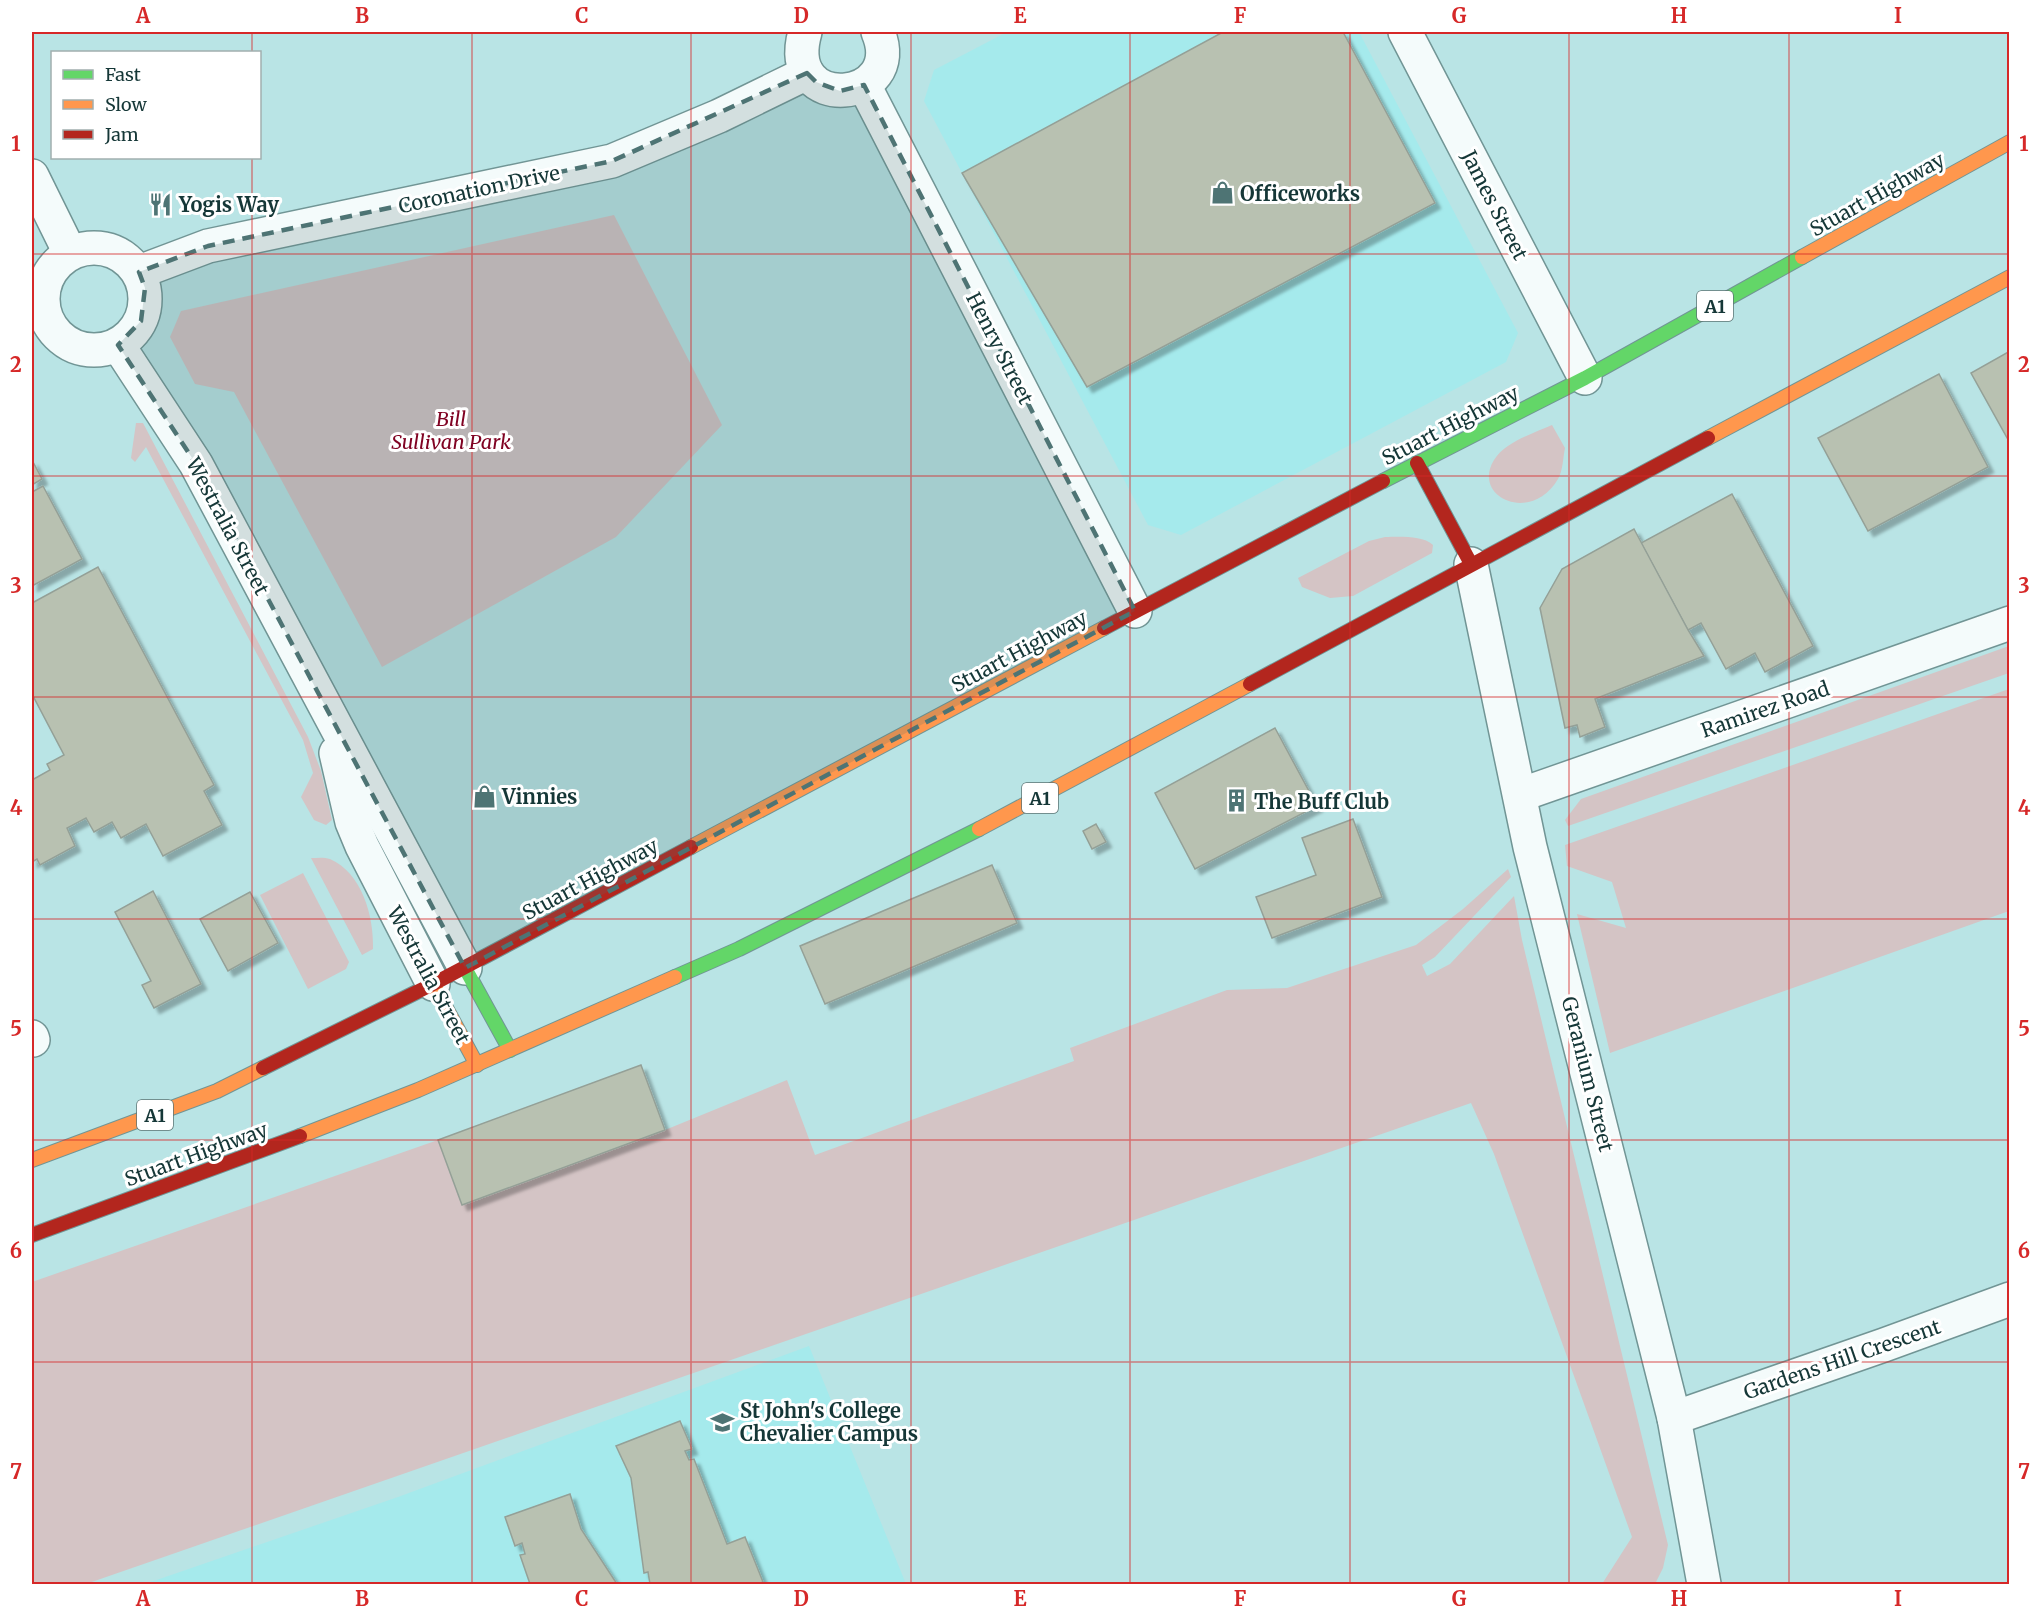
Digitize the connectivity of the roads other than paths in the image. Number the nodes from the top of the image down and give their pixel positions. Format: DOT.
graph roads {
  1 [pos="805,32"];
  2 [pos="878,32"];
  3 [pos="1404,32"];
  4 [pos="807,73"];
  5 [pos="864,85"];
  6 [pos="2010,142"];
  7 [pos="32,176"];
  8 [pos="70,253"];
  9 [pos="139,272"];
  10 [pos="2010,277"];
  11 [pos="40,328"];
  12 [pos="118,345"];
  13 [pos="1585,378"];
  14 [pos="1417,463"];
  15 [pos="1471,564"];
  16 [pos="1135,611"];
  17 [pos="2010,623"];
  18 [pos="327,713"];
  19 [pos="1520,795"];
  20 [pos="465,968"];
  21 [pos="433,984"];
  22 [pos="510,1050"];
  23 [pos="477,1065"];
  24 [pos="32,1160"];
  25 [pos="32,1235"];
  26 [pos="2010,1299"];
  27 [pos="1674,1418"];
  28 [pos="1704,1584"];
  1 -- 4 [label="street"];
  2 -- 5 [label="street"];
  3 -- 13 [label="street, James Street"];
  4 -- 5 [label="street"];
  4 -- 9 [label="street, Coronation Drive"];
  5 -- 16 [label="street, Henry Street"];
  6 -- 13 [label="highway, Stuart Highway / A1"];
  7 -- 8 [label="street"];
  8 -- 9 [label="street"];
  8 -- 11 [label="street"];
  9 -- 12 [label="street"];
  10 -- 15 [label="highway, Stuart Highway / A1"];
  11 -- 12 [label="street"];
  12 -- 18 [label="street, Westralia Street"];
  13 -- 14 [label="highway, Stuart Highway / A1"];
  14 -- 15 [label="highway"];
  14 -- 16 [label="highway, Stuart Highway / A1"];
  15 -- 19 [label="street, Geranium Street"];
  15 -- 22 [label="highway, Stuart Highway / A1"];
  16 -- 20 [label="highway, Stuart Highway / A1"];
  17 -- 19 [label="street, Ramirez Road"];
  18 -- 20 [label="street, Westralia Street"];
  18 -- 21 [label="street, Westralia Street"];
  19 -- 27 [label="street, Geranium Street"];
  20 -- 21 [label="highway, Stuart Highway / A1"];
  20 -- 22 [label="highway, Westralia Street"];
  21 -- 23 [label="highway, Westralia Street"];
  21 -- 24 [label="highway, Stuart Highway / A1"];
  22 -- 23 [label="highway, Stuart Highway / A1"];
  23 -- 25 [label="highway, Stuart Highway / A1"];
  26 -- 27 [label="street, Gardens Hill Crescent"];
  27 -- 28 [label="street, Geranium Street"];
}
